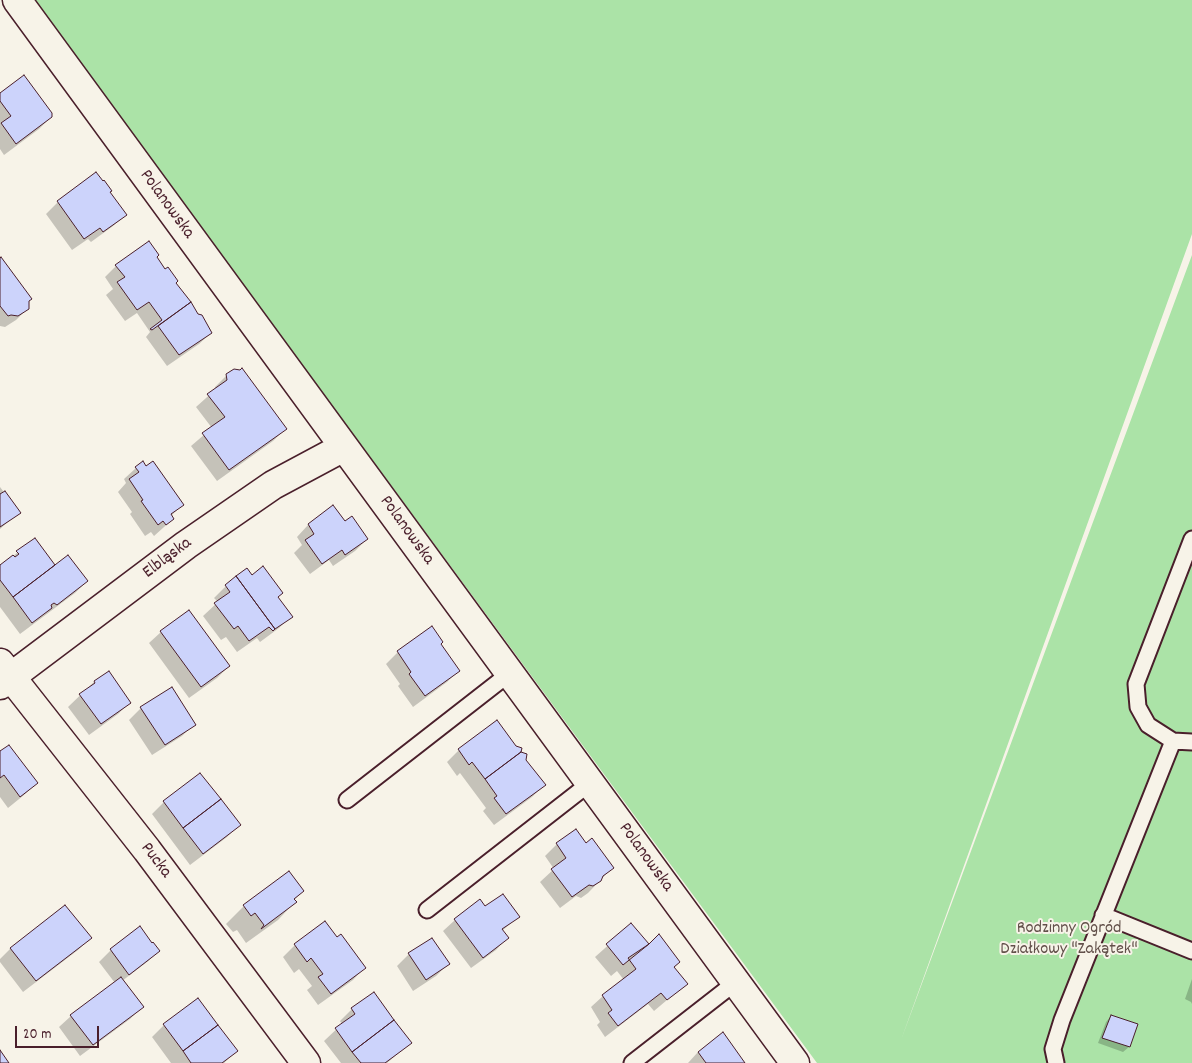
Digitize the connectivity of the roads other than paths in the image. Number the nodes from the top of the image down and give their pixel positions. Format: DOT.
graph roads {
  1 [pos="17,0"];
  2 [pos="344,447"];
  3 [pos="1192,539"];
  4 [pos="510,673"];
  5 [pos="3,675"];
  6 [pos="1173,741"];
  7 [pos="1192,742"];
  8 [pos="590,783"];
  9 [pos="347,800"];
  10 [pos="427,910"];
  11 [pos="1103,915"];
  12 [pos="1192,951"];
  13 [pos="736,982"];
  14 [pos="306,1063"];
  15 [pos="632,1063"];
  16 [pos="795,1063"];
  17 [pos="1056,1063"];
  1 -- 2 [label="street, Polanowska"];
  2 -- 4 [label="street, Polanowska"];
  2 -- 5 [label="street, Elbląska"];
  3 -- 6 [label="lane"];
  4 -- 8 [label="street, Polanowska"];
  4 -- 9 [label="lane"];
  5 -- 14 [label="street, Pucka"];
  6 -- 7 [label="lane"];
  6 -- 11 [label="lane"];
  8 -- 10 [label="lane"];
  8 -- 13 [label="street, Polanowska"];
  11 -- 12 [label="lane"];
  11 -- 17 [label="lane"];
  13 -- 15 [label="lane"];
  13 -- 16 [label="street, Polanowska"];
}
